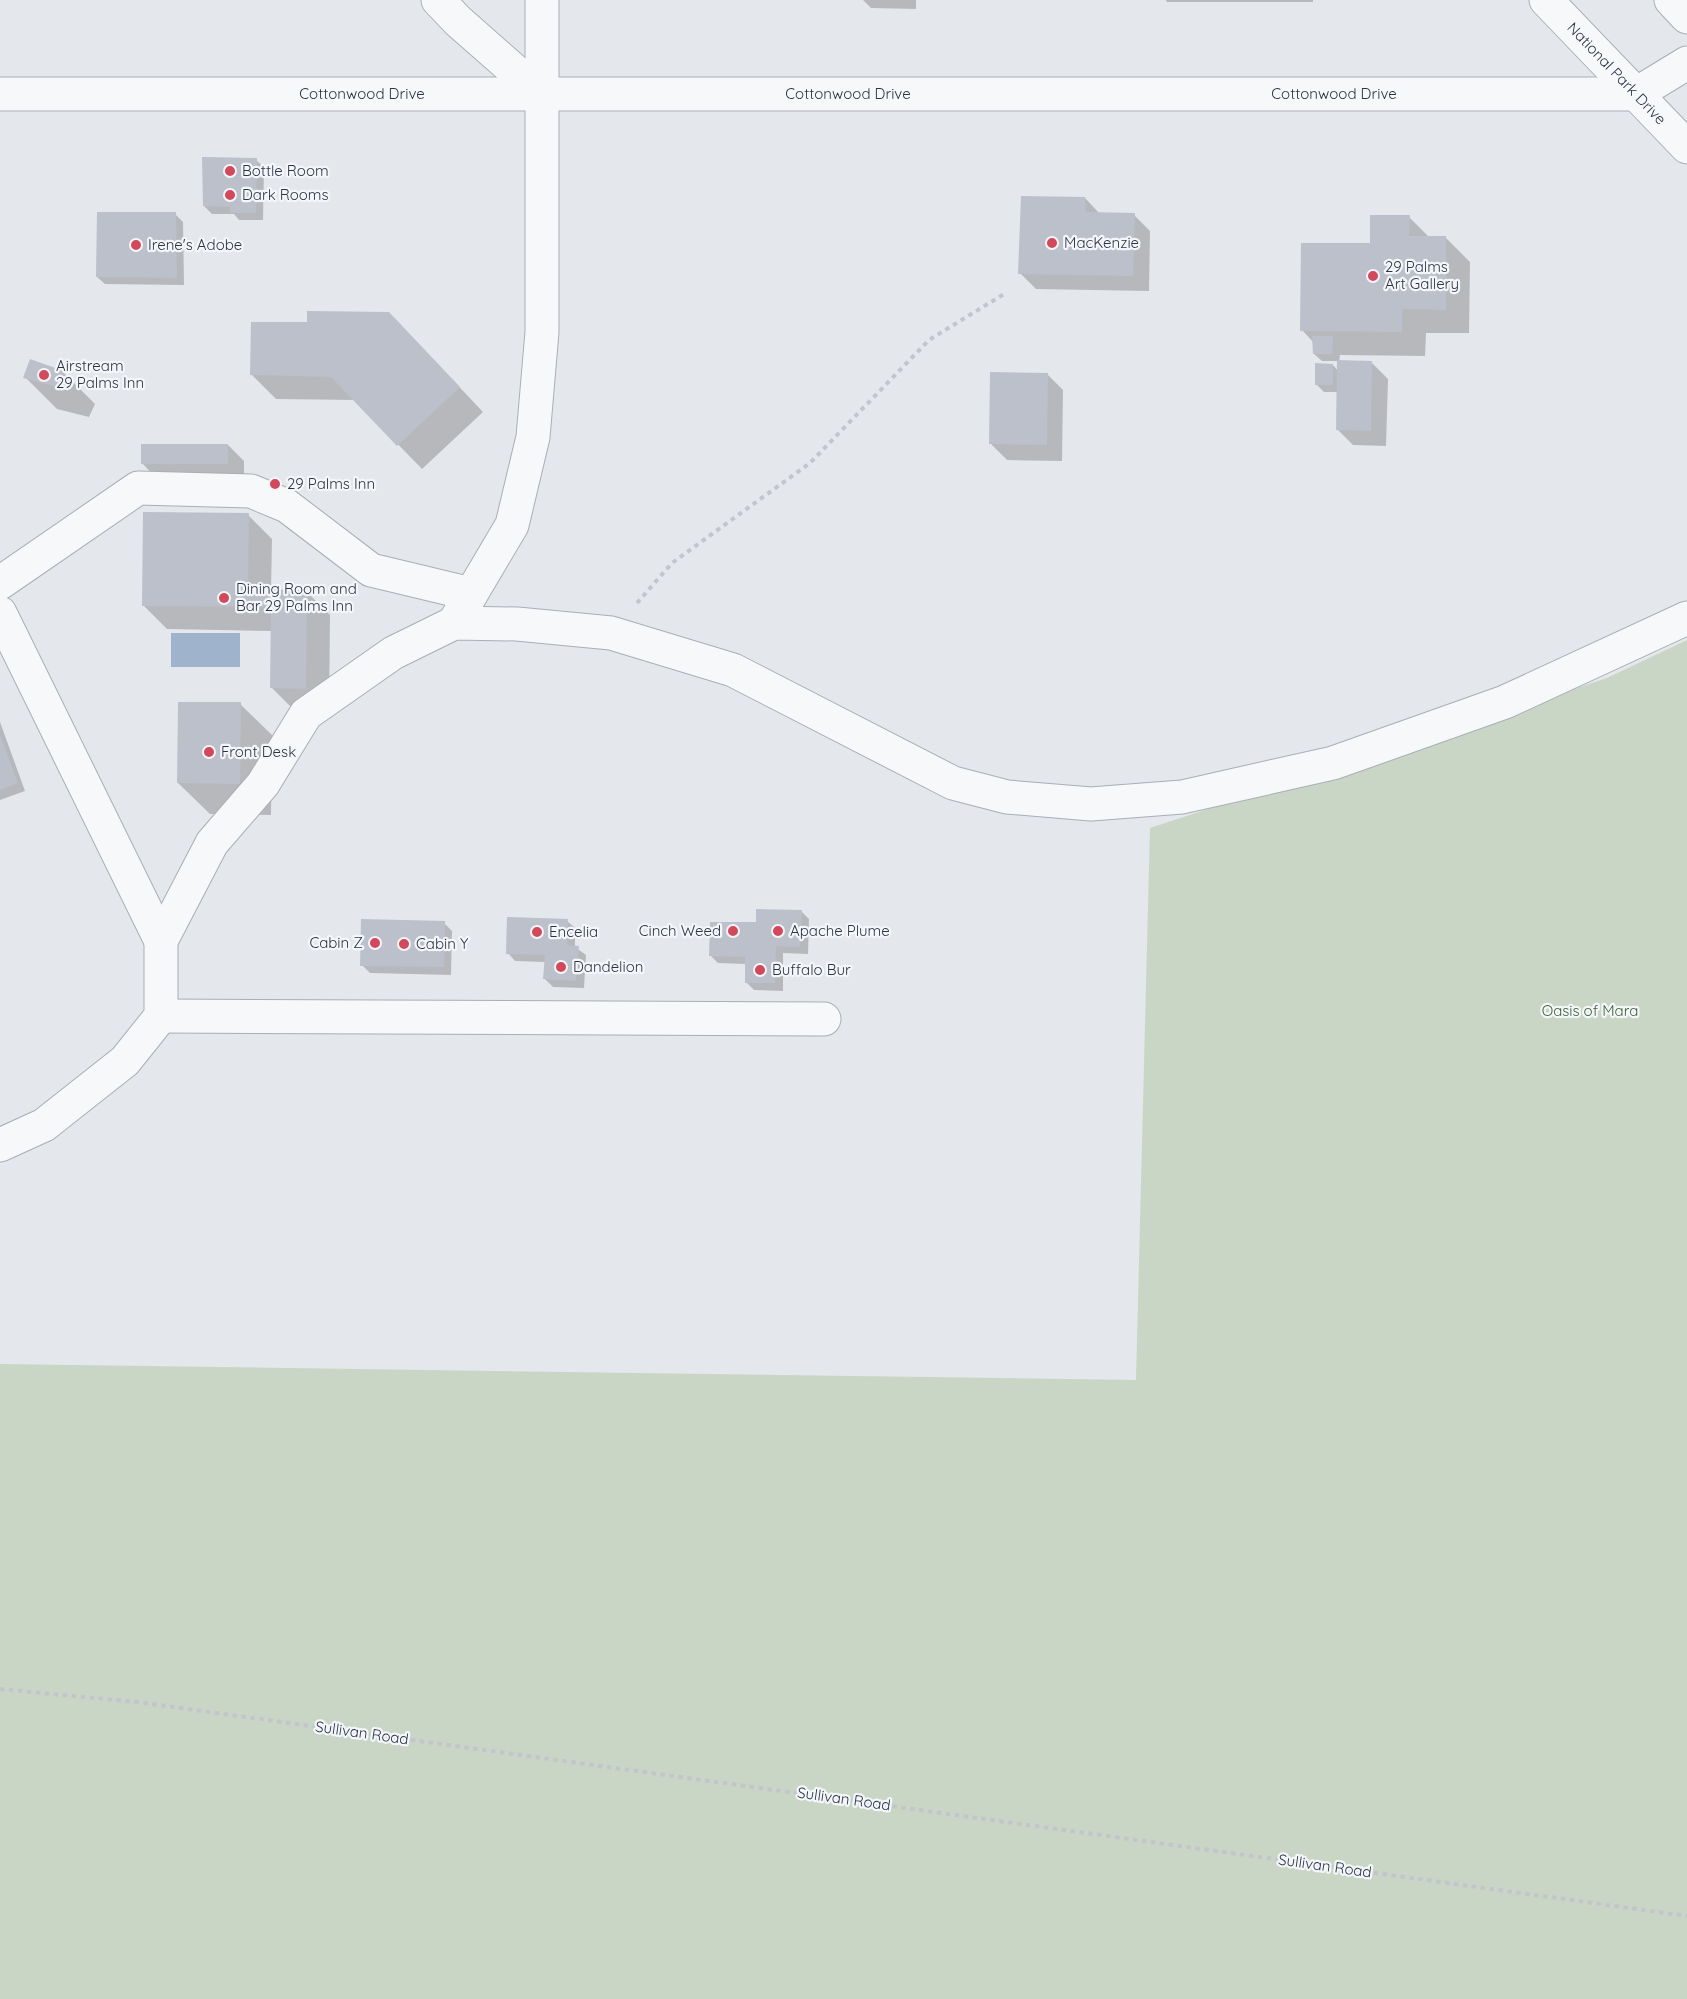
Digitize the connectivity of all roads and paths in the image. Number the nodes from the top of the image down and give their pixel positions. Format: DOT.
graph roads {
  1 [pos="438,0"];
  2 [pos="542,0"];
  3 [pos="1546,0"];
  4 [pos="1671,0"];
  5 [pos="1687,16"];
  6 [pos="1687,63"];
  7 [pos="0,94"];
  8 [pos="541,94"];
  9 [pos="1636,94"];
  10 [pos="1687,147"];
  11 [pos="1004,294"];
  12 [pos="0,583"];
  13 [pos="471,594"];
  14 [pos="0,613"];
  15 [pos="1687,618"];
  16 [pos="453,623"];
  17 [pos="611,633"];
  18 [pos="161,941"];
  19 [pos="161,1016"];
  20 [pos="824,1019"];
  21 [pos="0,1145"];
  22 [pos="0,1689"];
  23 [pos="1687,1916"];
  1 -- 8 [label="street"];
  2 -- 8 [label="street"];
  3 -- 9 [label="street, National Park Drive"];
  4 -- 5 [label="street"];
  6 -- 9 [label="street"];
  7 -- 8 [label="street, Cottonwood Drive"];
  8 -- 9 [label="street, Cottonwood Drive"];
  8 -- 13 [label="street"];
  9 -- 10 [label="street, National Park Drive"];
  11 -- 17 [label="path"];
  12 -- 13 [label="street"];
  13 -- 16 [label="street"];
  14 -- 18 [label="street"];
  15 -- 17 [label="street"];
  16 -- 17 [label="street"];
  16 -- 18 [label="street"];
  18 -- 19 [label="street"];
  19 -- 20 [label="street"];
  19 -- 21 [label="street"];
  22 -- 23 [label="path, Sullivan Road"];
}
